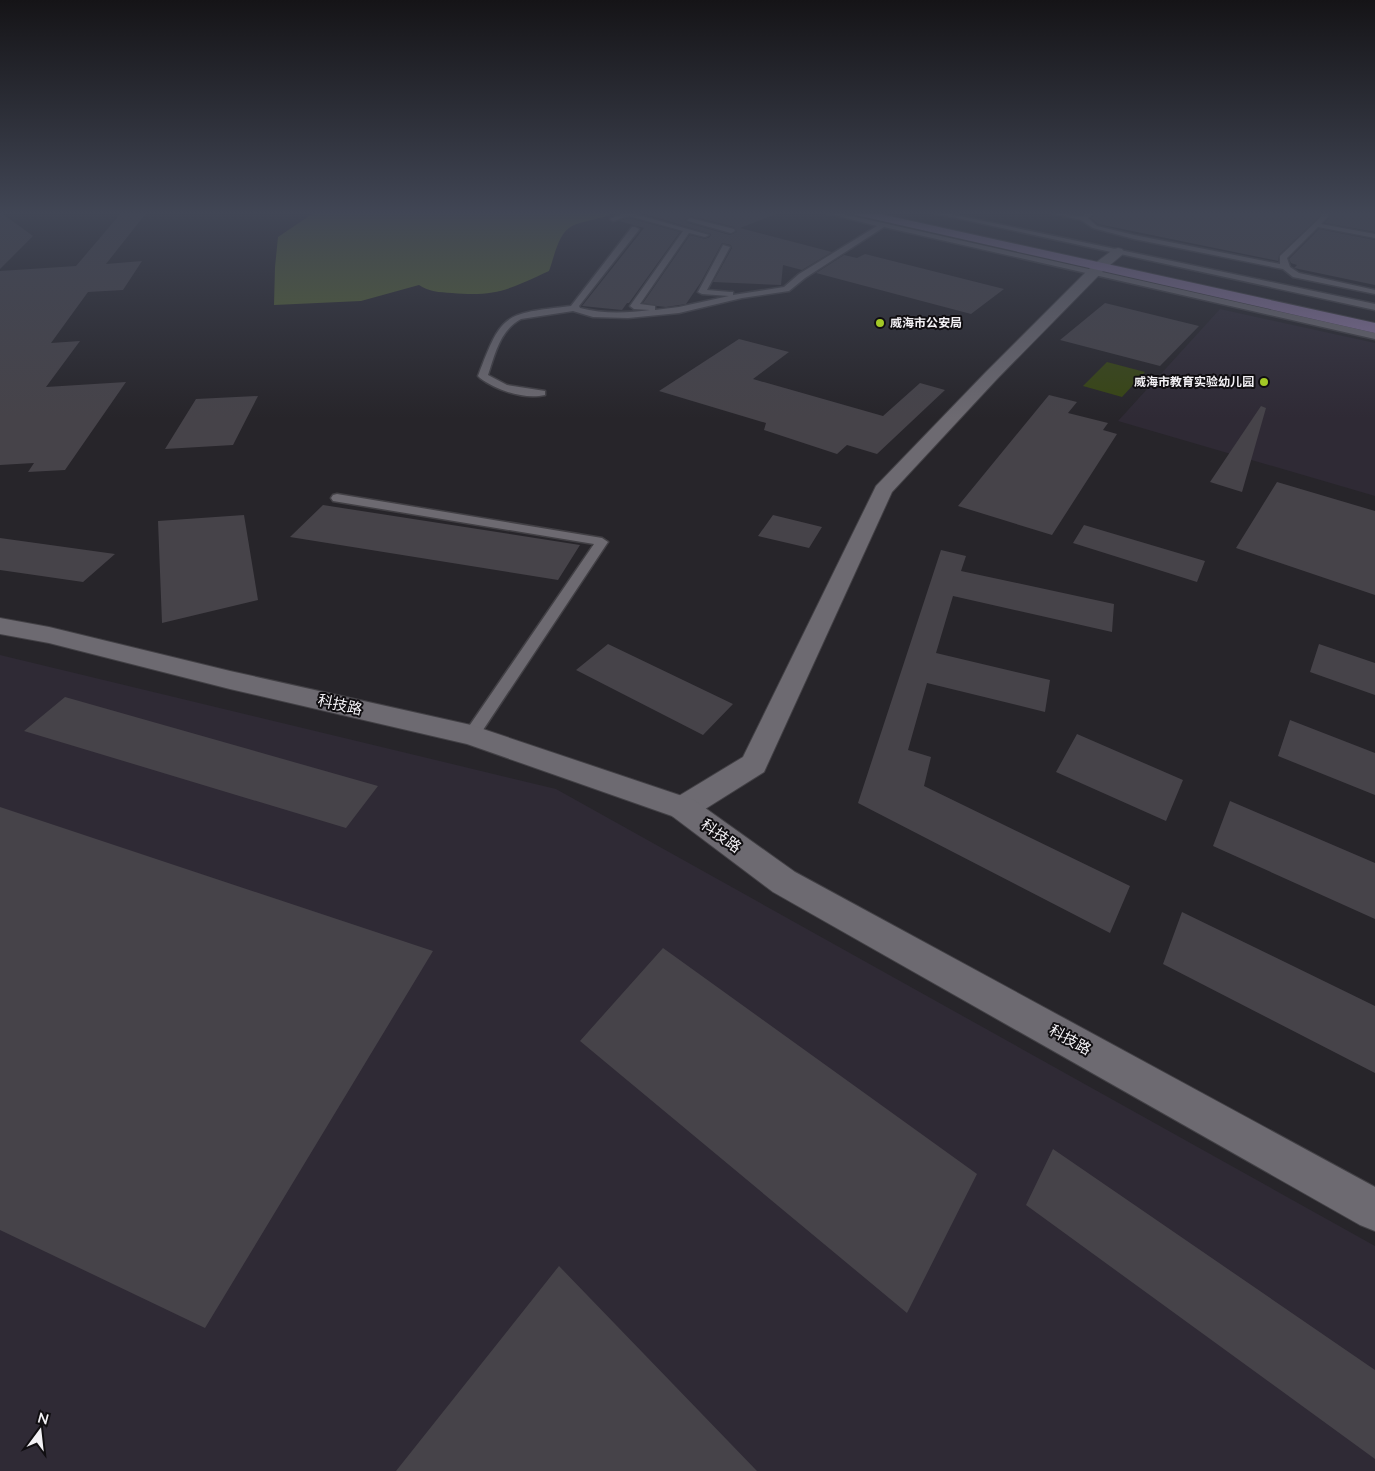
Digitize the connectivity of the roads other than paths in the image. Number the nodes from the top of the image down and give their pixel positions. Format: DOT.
graph roads {
  1 [pos="595,281"];
  2 [pos="652,281"];
  3 [pos="708,281"];
  4 [pos="796,281"];
  5 [pos="1086,281"];
  6 [pos="1172,281"];
  7 [pos="1181,281"];
  8 [pos="1196,281"];
  9 [pos="1216,281"];
  10 [pos="1322,281"];
  11 [pos="1375,292"];
  12 [pos="742,296"];
  13 [pos="1375,307"];
  14 [pos="576,308"];
  15 [pos="679,310"];
  16 [pos="1375,317"];
  17 [pos="1375,328"];
  18 [pos="1375,336"];
  19 [pos="541,394"];
  20 [pos="337,498"];
  21 [pos="0,626"];
  22 [pos="471,735"];
  23 [pos="683,808"];
  24 [pos="1375,1210"];
  1 -- 14 [label="lane"];
  2 -- 15 [label="lane"];
  3 -- 12 [label="lane"];
  4 -- 12 [label="lane"];
  5 -- 23 [label="street"];
  6 -- 18 [label="lane"];
  7 -- 17 [label="main road"];
  8 -- 16 [label="main road"];
  9 -- 13 [label="lane"];
  10 -- 11 [label="lane"];
  12 -- 15 [label="lane"];
  14 -- 15 [label="lane"];
  14 -- 19 [label="lane"];
  20 -- 22 [label="lane"];
  21 -- 22 [label="street, 科技路"];
  22 -- 23 [label="street, 科技路"];
  23 -- 24 [label="street, 科技路"];
}
